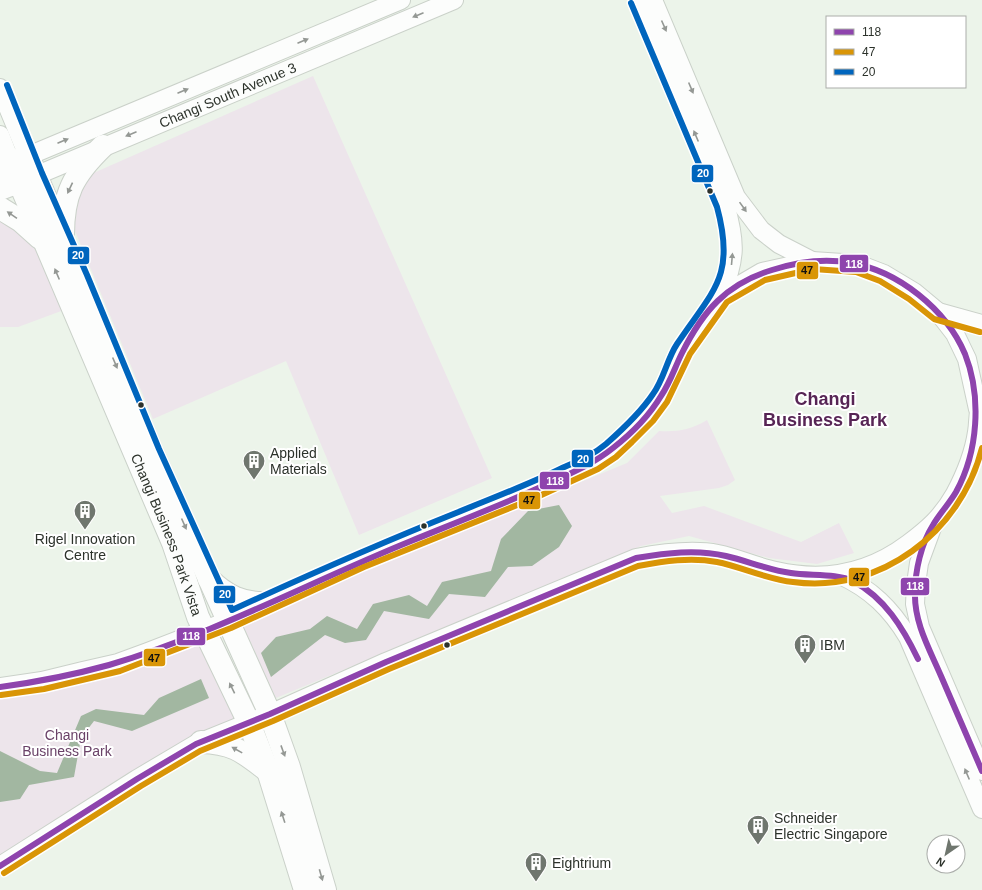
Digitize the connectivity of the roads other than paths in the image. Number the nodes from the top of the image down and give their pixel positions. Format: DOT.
graph roads {
  1 [pos="401,0"];
  2 [pos="454,0"];
  3 [pos="638,0"];
  4 [pos="653,0"];
  5 [pos="0,88"];
  6 [pos="0,135"];
  7 [pos="103,146"];
  8 [pos="15,172"];
  9 [pos="0,208"];
  10 [pos="53,241"];
  11 [pos="812,261"];
  12 [pos="721,296"];
  13 [pos="938,312"];
  14 [pos="982,324"];
  15 [pos="980,406"];
  16 [pos="933,525"];
  17 [pos="840,575"];
  18 [pos="209,579"];
  19 [pos="267,603"];
  20 [pos="228,621"];
  21 [pos="204,630"];
  22 [pos="0,687"];
  23 [pos="270,714"];
  24 [pos="249,723"];
  25 [pos="201,742"];
  26 [pos="982,771"];
  27 [pos="268,772"];
  28 [pos="982,809"];
  29 [pos="0,866"];
  30 [pos="305,890"];
  31 [pos="325,890"];
  8 -- 1 [label="street, Changi South Avenue 3, one-way"];
  2 -- 7 [label="street, Changi South Avenue 3, one-way"];
  12 -- 3 [label="street, one-way"];
  4 -- 11 [label="street, one-way"];
  5 -- 8 [label="street"];
  6 -- 8 [label="street"];
  7 -- 8 [label="street, Changi South Avenue 3"];
  7 -- 10 [label="main road, one-way"];
  8 -- 10 [label="main road, Changi Business Park Vista"];
  10 -- 9 [label="main road, one-way"];
  10 -- 18 [label="main road, Changi Business Park Vista, one-way"];
  21 -- 10 [label="main road, Changi Business Park Vista, one-way"];
  11 -- 12 [label="street"];
  11 -- 13 [label="street"];
  12 -- 19 [label="street"];
  13 -- 14 [label="street"];
  13 -- 15 [label="street"];
  15 -- 16 [label="street"];
  16 -- 17 [label="street"];
  16 -- 26 [label="street"];
  17 -- 23 [label="street"];
  28 -- 17 [label="street, one-way"];
  18 -- 19 [label="main road"];
  18 -- 20 [label="main road, Changi Business Park Vista"];
  19 -- 20 [label="street"];
  20 -- 21 [label="street"];
  20 -- 23 [label="main road, Changi Business Park Vista"];
  21 -- 22 [label="street"];
  24 -- 21 [label="main road, Changi Business Park Vista, one-way"];
  23 -- 24 [label="street"];
  23 -- 31 [label="main road, Changi Business Park Vista, one-way"];
  24 -- 25 [label="street"];
  24 -- 27 [label="main road, Changi Business Park Vista"];
  27 -- 25 [label="main road, one-way"];
  25 -- 29 [label="street"];
  30 -- 27 [label="main road, Changi Business Park Vista, one-way"];
}
